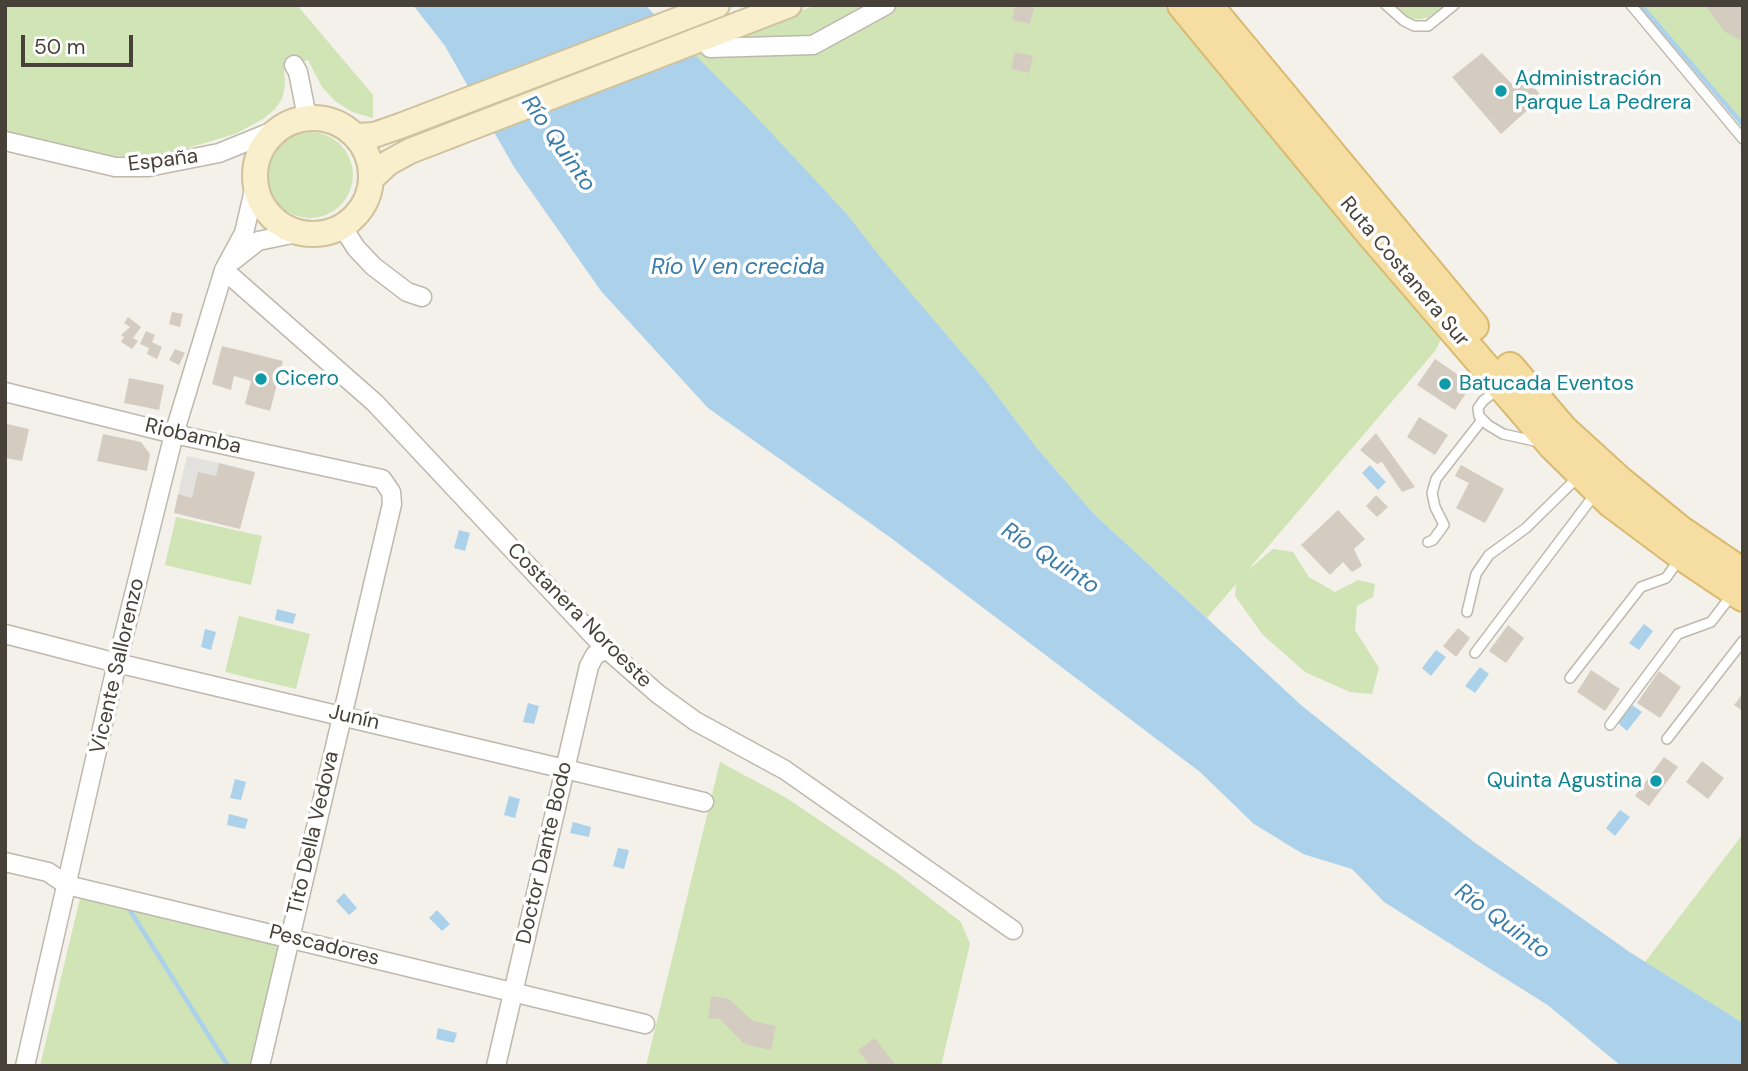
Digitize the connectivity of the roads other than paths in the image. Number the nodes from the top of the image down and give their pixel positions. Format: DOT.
graph roads {
  1 [pos="717,5"];
  2 [pos="789,5"];
  3 [pos="886,5"];
  4 [pos="1182,5"];
  5 [pos="1208,5"];
  6 [pos="1386,5"];
  7 [pos="1454,5"];
  8 [pos="1631,5"];
  9 [pos="710,48"];
  10 [pos="294,65"];
  11 [pos="307,117"];
  12 [pos="278,129"];
  13 [pos="356,135"];
  14 [pos="1743,139"];
  15 [pos="5,141"];
  16 [pos="372,178"];
  17 [pos="255,186"];
  18 [pos="342,226"];
  19 [pos="302,232"];
  20 [pos="224,270"];
  21 [pos="422,297"];
  22 [pos="1501,386"];
  23 [pos="5,393"];
  24 [pos="1482,420"];
  25 [pos="174,434"];
  26 [pos="1553,446"];
  27 [pos="382,479"];
  28 [pos="1590,481"];
  29 [pos="1428,542"];
  30 [pos="1682,556"];
  31 [pos="1740,587"];
  32 [pos="1467,612"];
  33 [pos="5,634"];
  34 [pos="1743,641"];
  35 [pos="607,649"];
  36 [pos="1475,653"];
  37 [pos="117,663"];
  38 [pos="1570,678"];
  39 [pos="341,715"];
  40 [pos="1610,725"];
  41 [pos="1667,739"];
  42 [pos="564,769"];
  43 [pos="704,803"];
  44 [pos="5,862"];
  45 [pos="67,885"];
  46 [pos="1013,930"];
  47 [pos="290,938"];
  48 [pos="513,992"];
  49 [pos="645,1024"];
  50 [pos="25,1066"];
  51 [pos="260,1066"];
  52 [pos="496,1066"];
  1 -- 13 [label="street"];
  2 -- 16 [label="street"];
  3 -- 9 [label="street"];
  4 -- 22 [label="main road, Ruta Costanera Sur"];
  5 -- 31 [label="main road, Ruta Costanera Sur"];
  6 -- 7 [label="lane"];
  8 -- 14 [label="lane"];
  10 -- 11 [label="street"];
  11 -- 12 [label="street"];
  11 -- 13 [label="street"];
  12 -- 15 [label="street, España"];
  12 -- 17 [label="street"];
  13 -- 16 [label="street"];
  16 -- 18 [label="street"];
  17 -- 19 [label="street"];
  17 -- 20 [label="street, Vicente Sallorenzo"];
  18 -- 19 [label="street"];
  18 -- 21 [label="street"];
  19 -- 20 [label="street"];
  20 -- 25 [label="street, Vicente Sallorenzo"];
  20 -- 35 [label="street, Costanera Noroeste"];
  22 -- 24 [label="lane"];
  22 -- 26 [label="main road, Ruta Costanera Sur"];
  23 -- 25 [label="street, Riobamba"];
  24 -- 26 [label="lane"];
  24 -- 29 [label="lane"];
  25 -- 27 [label="street, Riobamba"];
  25 -- 37 [label="street, Vicente Sallorenzo"];
  26 -- 28 [label="main road, Ruta Costanera Sur"];
  27 -- 39 [label="street, Tito Della Vedova"];
  28 -- 30 [label="main road, Ruta Costanera Sur"];
  28 -- 32 [label="lane"];
  28 -- 36 [label="lane"];
  30 -- 31 [label="main road, Ruta Costanera Sur"];
  30 -- 38 [label="lane"];
  31 -- 40 [label="lane"];
  33 -- 37 [label="street, Junín"];
  34 -- 41 [label="lane"];
  35 -- 42 [label="street, Doctor Dante Bodo"];
  35 -- 46 [label="street, Costanera Noroeste"];
  37 -- 39 [label="street, Junín"];
  37 -- 45 [label="street, Vicente Sallorenzo"];
  39 -- 42 [label="street, Junín"];
  39 -- 47 [label="street, Tito Della Vedova"];
  42 -- 43 [label="street, Junín"];
  42 -- 48 [label="street, Doctor Dante Bodo"];
  44 -- 45 [label="street, Pescadores"];
  45 -- 47 [label="street, Pescadores"];
  45 -- 50 [label="street, Vicente Sallorenzo"];
  47 -- 48 [label="street, Pescadores"];
  47 -- 51 [label="street, Tito Della Vedova"];
  48 -- 49 [label="street, Pescadores"];
  48 -- 52 [label="street, Doctor Dante Bodo"];
}
